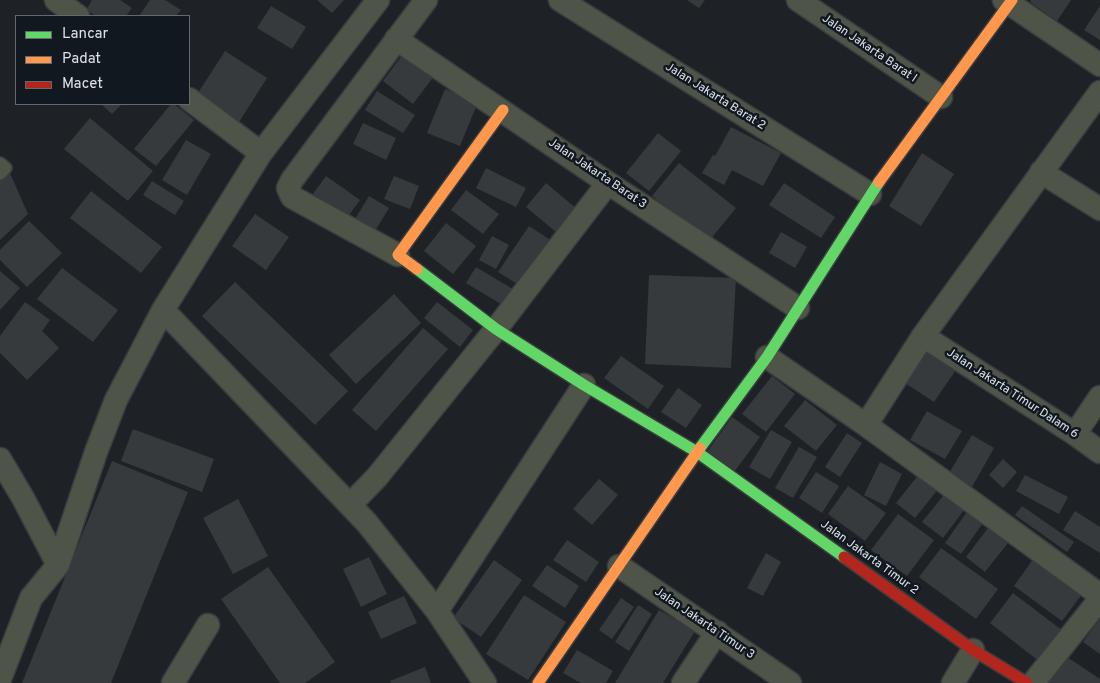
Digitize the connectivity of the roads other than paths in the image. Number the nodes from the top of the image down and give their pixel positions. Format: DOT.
graph roads {
  1 [pos="56,0"];
  2 [pos="378,0"];
  3 [pos="426,0"];
  4 [pos="560,0"];
  5 [pos="798,0"];
  6 [pos="1009,1"];
  7 [pos="77,15"];
  8 [pos="396,39"];
  9 [pos="1100,66"];
  10 [pos="1100,92"];
  11 [pos="940,97"];
  12 [pos="190,100"];
  13 [pos="503,110"];
  14 [pos="261,152"];
  15 [pos="0,163"];
  16 [pos="1041,172"];
  17 [pos="0,174"];
  18 [pos="608,183"];
  19 [pos="870,194"];
  20 [pos="1100,209"];
  21 [pos="398,255"];
  22 [pos="798,308"];
  23 [pos="163,310"];
  24 [pos="496,329"];
  25 [pos="924,336"];
  26 [pos="767,357"];
  27 [pos="584,385"];
  28 [pos="1100,397"];
  29 [pos="866,425"];
  30 [pos="1075,434"];
  31 [pos="697,452"];
  32 [pos="1100,452"];
  33 [pos="0,459"];
  34 [pos="350,505"];
  35 [pos="58,565"];
  36 [pos="619,566"];
  37 [pos="1100,597"];
  38 [pos="437,611"];
  39 [pos="208,624"];
  40 [pos="717,632"];
  41 [pos="973,650"];
  42 [pos="0,679"];
  43 [pos="172,683"];
  44 [pos="485,683"];
  45 [pos="538,683"];
  46 [pos="683,683"];
  47 [pos="790,683"];
  48 [pos="953,683"];
  49 [pos="1027,683"];
  50 [pos="1033,683"];
  1 -- 7 [label="street"];
  2 -- 14 [label="street"];
  3 -- 8 [label="street"];
  4 -- 19 [label="street, Jalan Jakarta Barat 2"];
  5 -- 11 [label="street, Jalan Jakarta Barat I"];
  6 -- 9 [label="street"];
  6 -- 11 [label="street"];
  8 -- 13 [label="street, Jalan Jakarta Barat 3"];
  8 -- 21 [label="street"];
  10 -- 16 [label="street"];
  11 -- 19 [label="street"];
  12 -- 14 [label="street"];
  13 -- 18 [label="street, Jalan Jakarta Barat 3"];
  13 -- 21 [label="street"];
  14 -- 23 [label="street"];
  15 -- 17 [label="lane"];
  16 -- 20 [label="street"];
  16 -- 25 [label="street"];
  18 -- 22 [label="street, Jalan Jakarta Barat 3"];
  18 -- 24 [label="street"];
  19 -- 22 [label="street"];
  21 -- 24 [label="street, Jalan Jakarta Timur 2"];
  22 -- 26 [label="street"];
  23 -- 34 [label="street"];
  23 -- 35 [label="street"];
  24 -- 27 [label="street, Jalan Jakarta Timur 2"];
  24 -- 34 [label="street"];
  25 -- 29 [label="street"];
  25 -- 30 [label="street, Jalan Jakarta Timur Dalam 6"];
  26 -- 29 [label="street"];
  26 -- 31 [label="street"];
  27 -- 31 [label="street, Jalan Jakarta Timur 2"];
  27 -- 38 [label="street"];
  28 -- 30 [label="street"];
  29 -- 37 [label="street"];
  30 -- 32 [label="street, Jalan Jakarta Timur Dalam 6"];
  31 -- 36 [label="street"];
  31 -- 41 [label="street, Jalan Jakarta Timur 2"];
  33 -- 35 [label="street"];
  34 -- 38 [label="street"];
  35 -- 42 [label="street"];
  36 -- 40 [label="street, Jalan Jakarta Timur 3"];
  36 -- 45 [label="street"];
  37 -- 50 [label="street"];
  38 -- 44 [label="street"];
  39 -- 43 [label="street"];
  40 -- 46 [label="street"];
  40 -- 47 [label="street, Jalan Jakarta Timur 3"];
  41 -- 48 [label="street"];
  41 -- 49 [label="street, Jalan Jakarta Timur 2"];
}
